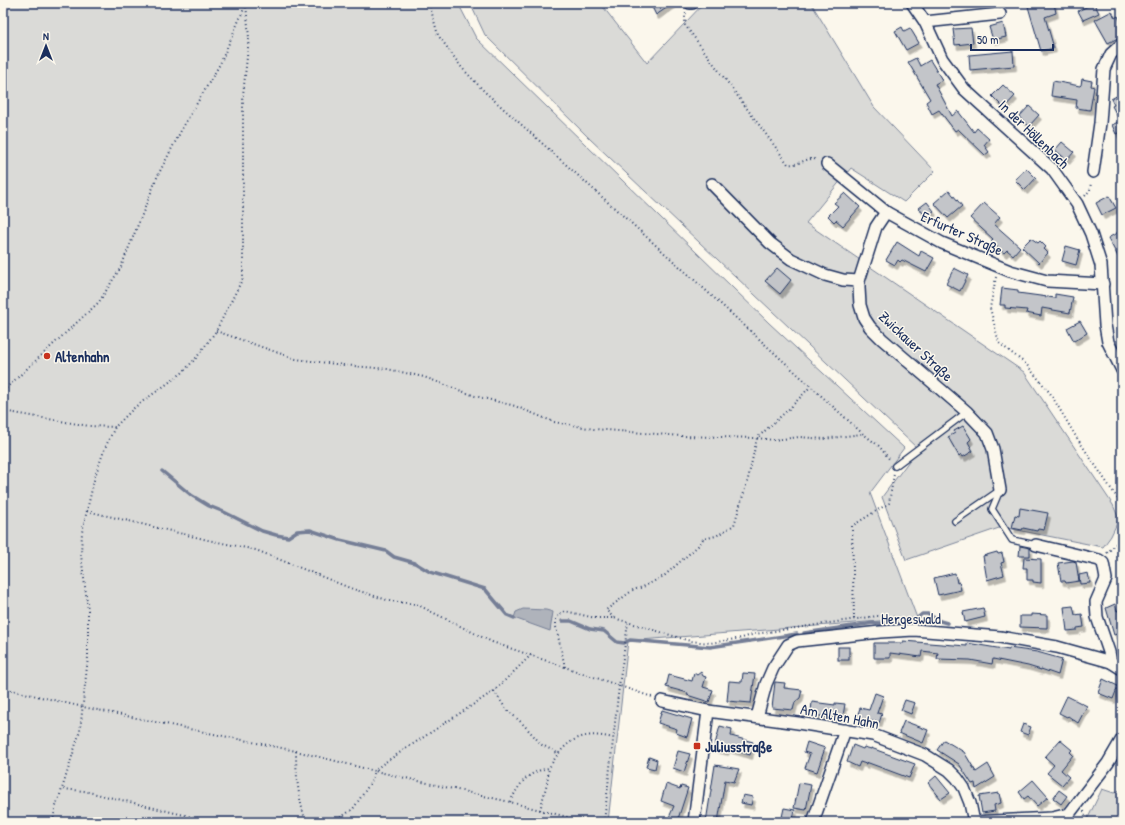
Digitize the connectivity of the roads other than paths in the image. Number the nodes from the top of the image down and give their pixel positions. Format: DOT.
graph roads {
  1 [pos="912,3"];
  2 [pos="1000,14"];
  3 [pos="926,22"];
  4 [pos="1122,44"];
  5 [pos="827,164"];
  6 [pos="1093,172"];
  7 [pos="712,184"];
  8 [pos="886,212"];
  9 [pos="859,281"];
  10 [pos="1103,284"];
  11 [pos="1122,370"];
  12 [pos="967,412"];
  13 [pos="895,466"];
  14 [pos="1000,490"];
  15 [pos="955,521"];
  16 [pos="1036,545"];
  17 [pos="1111,662"];
  18 [pos="1122,669"];
  19 [pos="662,701"];
  20 [pos="708,711"];
  21 [pos="757,717"];
  22 [pos="845,730"];
  23 [pos="1122,739"];
  24 [pos="694,822"];
  25 [pos="814,822"];
  26 [pos="974,822"];
  1 -- 3 [label="street, In der Höllenbach"];
  2 -- 3 [label="street"];
  3 -- 10 [label="street, In der Höllenbach"];
  4 -- 6 [label="street"];
  5 -- 8 [label="street, Erfurter Straße"];
  7 -- 9 [label="street"];
  8 -- 9 [label="street, Zwickauer Straße"];
  8 -- 10 [label="street, Erfurter Straße"];
  9 -- 12 [label="street, Zwickauer Straße"];
  10 -- 11 [label="street, In der Höllenbach"];
  12 -- 13 [label="lane"];
  12 -- 14 [label="street, Zwickauer Straße"];
  14 -- 15 [label="lane"];
  14 -- 16 [label="lane"];
  16 -- 17 [label="street"];
  17 -- 18 [label="street, Hergeswald"];
  17 -- 21 [label="street, Hergeswald"];
  19 -- 20 [label="street"];
  20 -- 21 [label="street, Am Alten Hahn"];
  20 -- 24 [label="street"];
  21 -- 22 [label="street, Am Alten Hahn"];
  22 -- 25 [label="street"];
  22 -- 26 [label="street, Am Alten Hahn"];
  23 -- 26 [label="street"];
}
